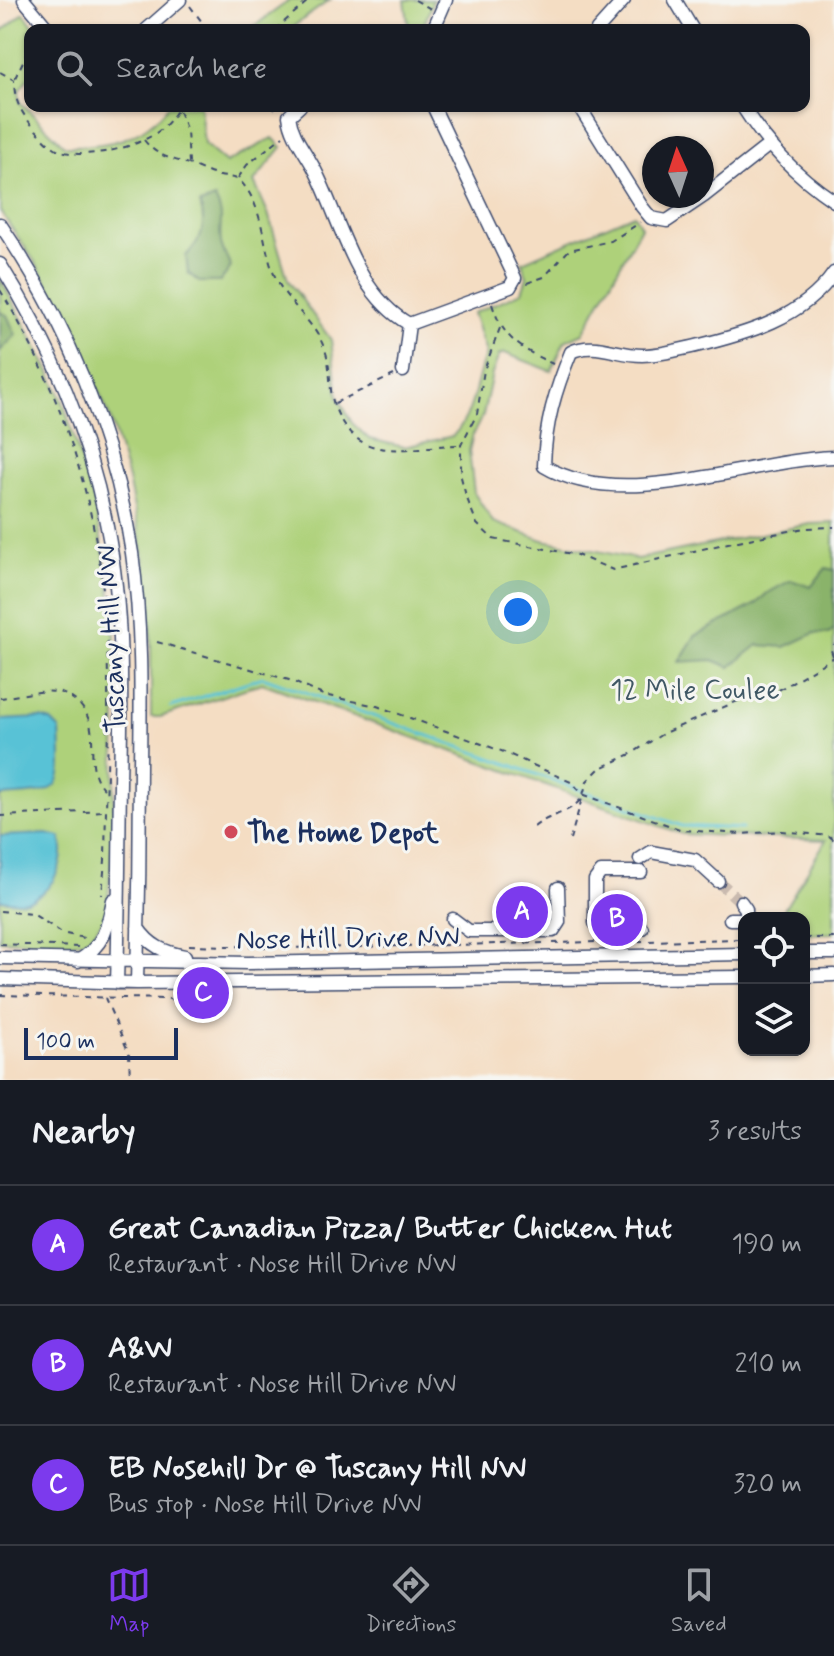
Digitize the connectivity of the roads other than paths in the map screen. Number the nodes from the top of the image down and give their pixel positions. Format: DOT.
graph roads {
  1 [pos="24,0"];
  2 [pos="181,0"];
  3 [pos="446,0"];
  4 [pos="624,0"];
  5 [pos="675,0"];
  6 [pos="44,24"];
  7 [pos="153,24"];
  8 [pos="436,24"];
  9 [pos="602,24"];
  10 [pos="689,24"];
  11 [pos="293,112"];
  12 [pos="436,112"];
  13 [pos="583,112"];
  14 [pos="746,112"];
  15 [pos="769,145"];
  16 [pos="834,201"];
  17 [pos="0,224"];
  18 [pos="0,264"];
  19 [pos="834,273"];
  20 [pos="830,288"];
  21 [pos="409,324"];
  22 [pos="403,371"];
  23 [pos="834,457"];
  24 [pos="118,871"];
  25 [pos="718,881"];
  26 [pos="558,888"];
  27 [pos="741,902"];
  28 [pos="453,919"];
  29 [pos="730,919"];
  30 [pos="138,927"];
  31 [pos="642,928"];
  32 [pos="810,953"];
  33 [pos="834,953"];
  34 [pos="738,954"];
  35 [pos="0,958"];
  36 [pos="78,961"];
  37 [pos="137,961"];
  38 [pos="117,962"];
  39 [pos="248,963"];
  40 [pos="834,975"];
  41 [pos="810,976"];
  42 [pos="738,977"];
  43 [pos="0,979"];
  44 [pos="117,983"];
  45 [pos="137,983"];
  1 -- 6 [label="street"];
  2 -- 7 [label="street"];
  3 -- 8 [label="street"];
  4 -- 9 [label="street"];
  5 -- 10 [label="street"];
  11 -- 21 [label="street"];
  12 -- 21 [label="street"];
  13 -- 15 [label="street"];
  14 -- 15 [label="street"];
  15 -- 16 [label="street"];
  17 -- 30 [label="street, Tuscany Hill NW"];
  18 -- 24 [label="street, Tuscany Hill NW"];
  19 -- 20 [label="street"];
  20 -- 23 [label="street"];
  21 -- 22 [label="street"];
  24 -- 36 [label="street"];
  24 -- 38 [label="street, Tuscany Hill NW"];
  25 -- 31 [label="street"];
  26 -- 28 [label="street"];
  27 -- 29 [label="street"];
  30 -- 37 [label="street, Tuscany Hill NW"];
  30 -- 39 [label="street"];
  32 -- 33 [label="street"];
  34 -- 39 [label="street, Nose Hill Drive NW"];
  35 -- 36 [label="street, Nose Hill Drive NW"];
  36 -- 38 [label="street, Nose Hill Drive NW"];
  37 -- 38 [label="street, Nose Hill Drive NW"];
  37 -- 39 [label="street, Nose Hill Drive NW"];
  37 -- 45 [label="street, Tuscany Hill NW"];
  38 -- 44 [label="street, Tuscany Hill NW"];
  40 -- 41 [label="street"];
  42 -- 45 [label="street, Nose Hill Drive NW"];
  43 -- 44 [label="street, Nose Hill Drive NW"];
  44 -- 45 [label="street, Nose Hill Drive NW"];
}
